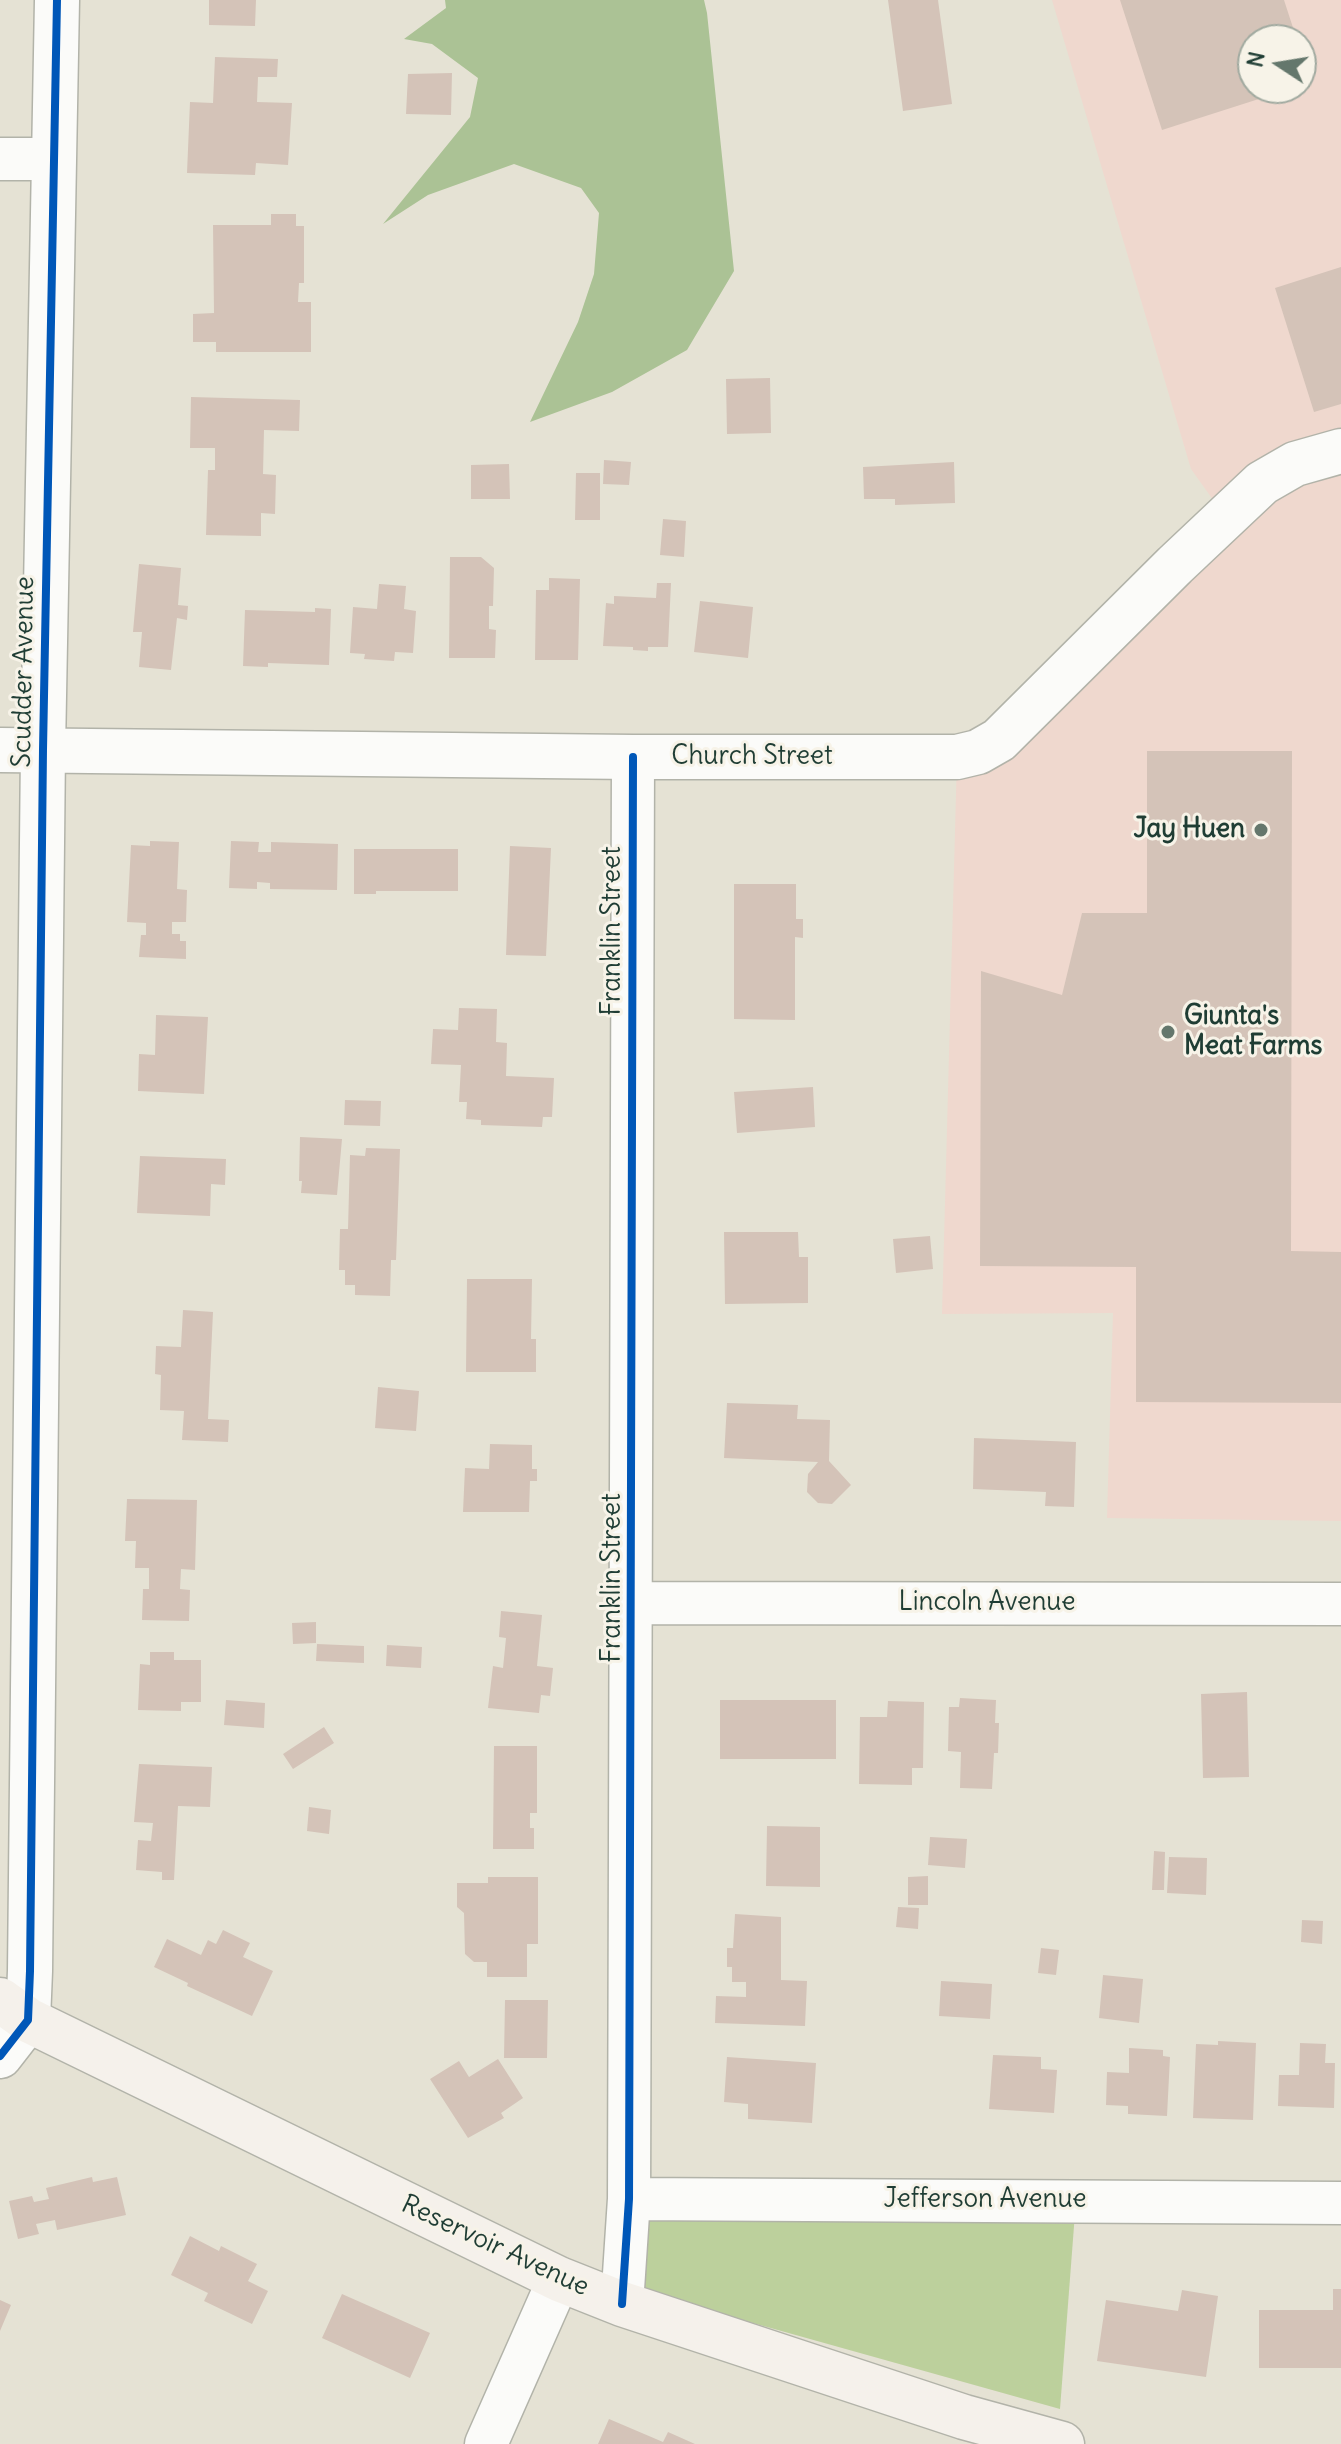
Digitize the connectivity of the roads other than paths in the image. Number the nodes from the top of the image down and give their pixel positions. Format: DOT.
graph roads {
  1 [pos="57,0"];
  2 [pos="0,159"];
  3 [pos="54,159"];
  4 [pos="1341,451"];
  5 [pos="43,749"];
  6 [pos="0,750"];
  7 [pos="633,757"];
  8 [pos="633,1603"];
  9 [pos="1341,1604"];
  10 [pos="14,2010"];
  11 [pos="0,2056"];
  12 [pos="629,2199"];
  13 [pos="1341,2203"];
  14 [pos="559,2279"];
  15 [pos="622,2304"];
  16 [pos="486,2444"];
  17 [pos="1062,2444"];
  1 -- 3 [label="street, Scudder Avenue"];
  2 -- 3 [label="street"];
  3 -- 5 [label="street, Scudder Avenue"];
  4 -- 7 [label="street, Church Street"];
  5 -- 6 [label="street, Church Street"];
  5 -- 7 [label="street, Church Street"];
  5 -- 10 [label="street, Scudder Avenue"];
  7 -- 8 [label="street, Franklin Street"];
  8 -- 9 [label="street, Lincoln Avenue"];
  8 -- 12 [label="street, Franklin Street"];
  10 -- 11 [label="street"];
  10 -- 14 [label="main road, Reservoir Avenue"];
  12 -- 13 [label="street, Jefferson Avenue"];
  12 -- 15 [label="street, Franklin Street"];
  14 -- 15 [label="main road, Reservoir Avenue"];
  14 -- 16 [label="street"];
  15 -- 17 [label="main road, Reservoir Avenue"];
}
